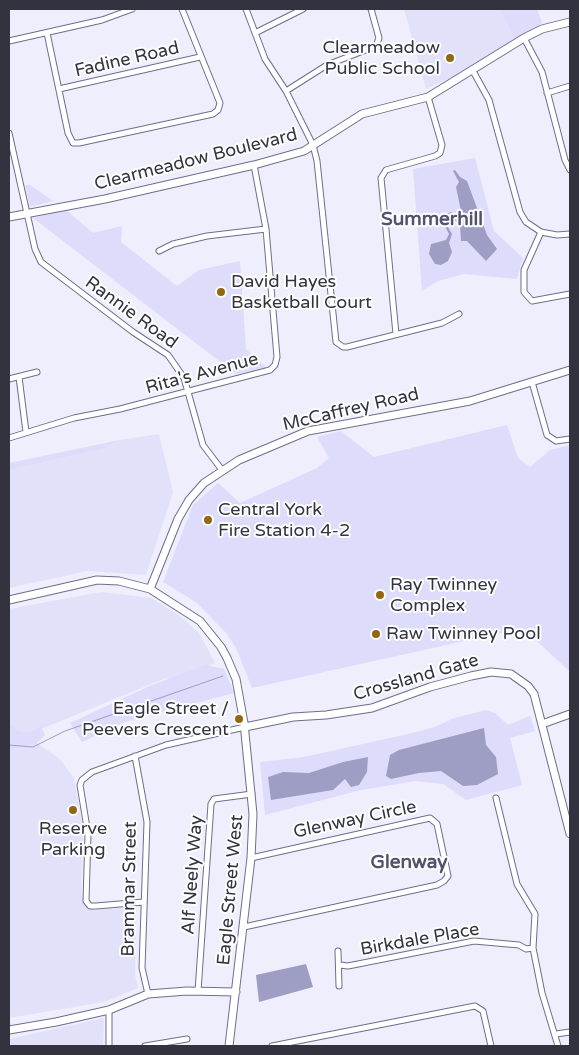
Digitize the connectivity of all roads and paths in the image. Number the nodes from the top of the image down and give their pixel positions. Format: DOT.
graph roads {
  1 [pos="132,9"];
  2 [pos="182,9"];
  3 [pos="246,9"];
  4 [pos="303,9"];
  5 [pos="371,9"];
  6 [pos="570,22"];
  7 [pos="47,33"];
  8 [pos="256,33"];
  9 [pos="524,38"];
  10 [pos="9,41"];
  11 [pos="200,57"];
  12 [pos="473,71"];
  13 [pos="570,86"];
  14 [pos="59,89"];
  15 [pos="286,91"];
  16 [pos="547,93"];
  17 [pos="428,97"];
  18 [pos="9,132"];
  19 [pos="313,145"];
  20 [pos="254,165"];
  21 [pos="570,170"];
  22 [pos="27,214"];
  23 [pos="9,217"];
  24 [pos="266,230"];
  25 [pos="541,232"];
  26 [pos="570,234"];
  27 [pos="159,251"];
  28 [pos="570,294"];
  29 [pos="459,314"];
  30 [pos="396,334"];
  31 [pos="570,370"];
  32 [pos="37,372"];
  33 [pos="19,377"];
  34 [pos="9,379"];
  35 [pos="532,382"];
  36 [pos="189,392"];
  37 [pos="26,432"];
  38 [pos="9,438"];
  39 [pos="570,438"];
  40 [pos="222,470"];
  41 [pos="150,589"];
  42 [pos="9,600"];
  43 [pos="570,714"];
  44 [pos="542,724"];
  45 [pos="245,727"];
  46 [pos="135,756"];
  47 [pos="252,794"];
  48 [pos="496,798"];
  49 [pos="570,834"];
  50 [pos="251,858"];
  51 [pos="144,902"];
  52 [pos="244,927"];
  53 [pos="533,948"];
  54 [pos="338,951"];
  55 [pos="340,965"];
  56 [pos="339,986"];
  57 [pos="198,991"];
  58 [pos="236,992"];
  59 [pos="148,994"];
  60 [pos="108,1010"];
  61 [pos="9,1030"];
  62 [pos="570,1032"];
  63 [pos="556,1034"];
  64 [pos="187,1039"];
  65 [pos="109,1046"];
  66 [pos="145,1046"];
  67 [pos="229,1046"];
  68 [pos="272,1046"];
  69 [pos="491,1046"];
  70 [pos="558,1046"];
  1 -- 7 [label="street"];
  2 -- 11 [label="street"];
  3 -- 8 [label="street"];
  4 -- 8 [label="street"];
  5 -- 15 [label="street"];
  6 -- 9 [label="street, Clearmeadow Boulevard"];
  7 -- 10 [label="street"];
  7 -- 14 [label="street"];
  8 -- 15 [label="street"];
  9 -- 12 [label="street, Clearmeadow Boulevard"];
  9 -- 16 [label="street"];
  11 -- 14 [label="street, Fadine Road"];
  11 -- 14 [label="street"];
  12 -- 17 [label="street, Clearmeadow Boulevard"];
  12 -- 25 [label="street"];
  13 -- 16 [label="street"];
  15 -- 19 [label="street"];
  16 -- 21 [label="street"];
  17 -- 19 [label="street, Clearmeadow Boulevard"];
  17 -- 30 [label="street"];
  18 -- 22 [label="street, Rannie Road"];
  19 -- 20 [label="street, Clearmeadow Boulevard"];
  19 -- 30 [label="street"];
  20 -- 22 [label="street, Clearmeadow Boulevard"];
  20 -- 24 [label="street, Rita's Avenue"];
  22 -- 23 [label="street, Clearmeadow Boulevard"];
  22 -- 36 [label="street, Rannie Road"];
  24 -- 27 [label="street"];
  24 -- 36 [label="street, Rita's Avenue"];
  25 -- 26 [label="street"];
  25 -- 28 [label="street"];
  29 -- 30 [label="street"];
  31 -- 35 [label="street, McCaffrey Road"];
  32 -- 33 [label="street"];
  33 -- 34 [label="street"];
  33 -- 37 [label="street"];
  35 -- 39 [label="street"];
  35 -- 40 [label="street, McCaffrey Road"];
  36 -- 37 [label="street, Rita's Avenue"];
  36 -- 40 [label="street, Rannie Road"];
  37 -- 38 [label="street, Rita's Avenue"];
  40 -- 41 [label="street, McCaffrey Road"];
  41 -- 42 [label="street, Eagle Street West"];
  41 -- 45 [label="street, Eagle Street West"];
  43 -- 44 [label="street"];
  44 -- 45 [label="street, Crossland Gate"];
  44 -- 49 [label="street, Crossland Gate"];
  45 -- 46 [label="street"];
  45 -- 47 [label="street, Eagle Street West"];
  46 -- 51 [label="street, Brammar Street"];
  46 -- 51 [label="street"];
  47 -- 50 [label="street, Eagle Street West"];
  47 -- 57 [label="street, Alf Neely Way"];
  48 -- 53 [label="street"];
  50 -- 52 [label="street, Eagle Street West"];
  50 -- 52 [label="street, Glenway Circle"];
  51 -- 59 [label="street, Brammar Street"];
  52 -- 58 [label="street, Eagle Street West"];
  53 -- 55 [label="street, Birkdale Place"];
  53 -- 63 [label="street"];
  54 -- 55 [label="street"];
  55 -- 56 [label="street"];
  57 -- 58 [label="street"];
  57 -- 59 [label="street"];
  58 -- 67 [label="street, Eagle Street West"];
  59 -- 60 [label="street"];
  60 -- 61 [label="street"];
  60 -- 65 [label="street"];
  62 -- 63 [label="street"];
  63 -- 70 [label="street"];
  64 -- 66 [label="street"];
  68 -- 69 [label="street"];
}
